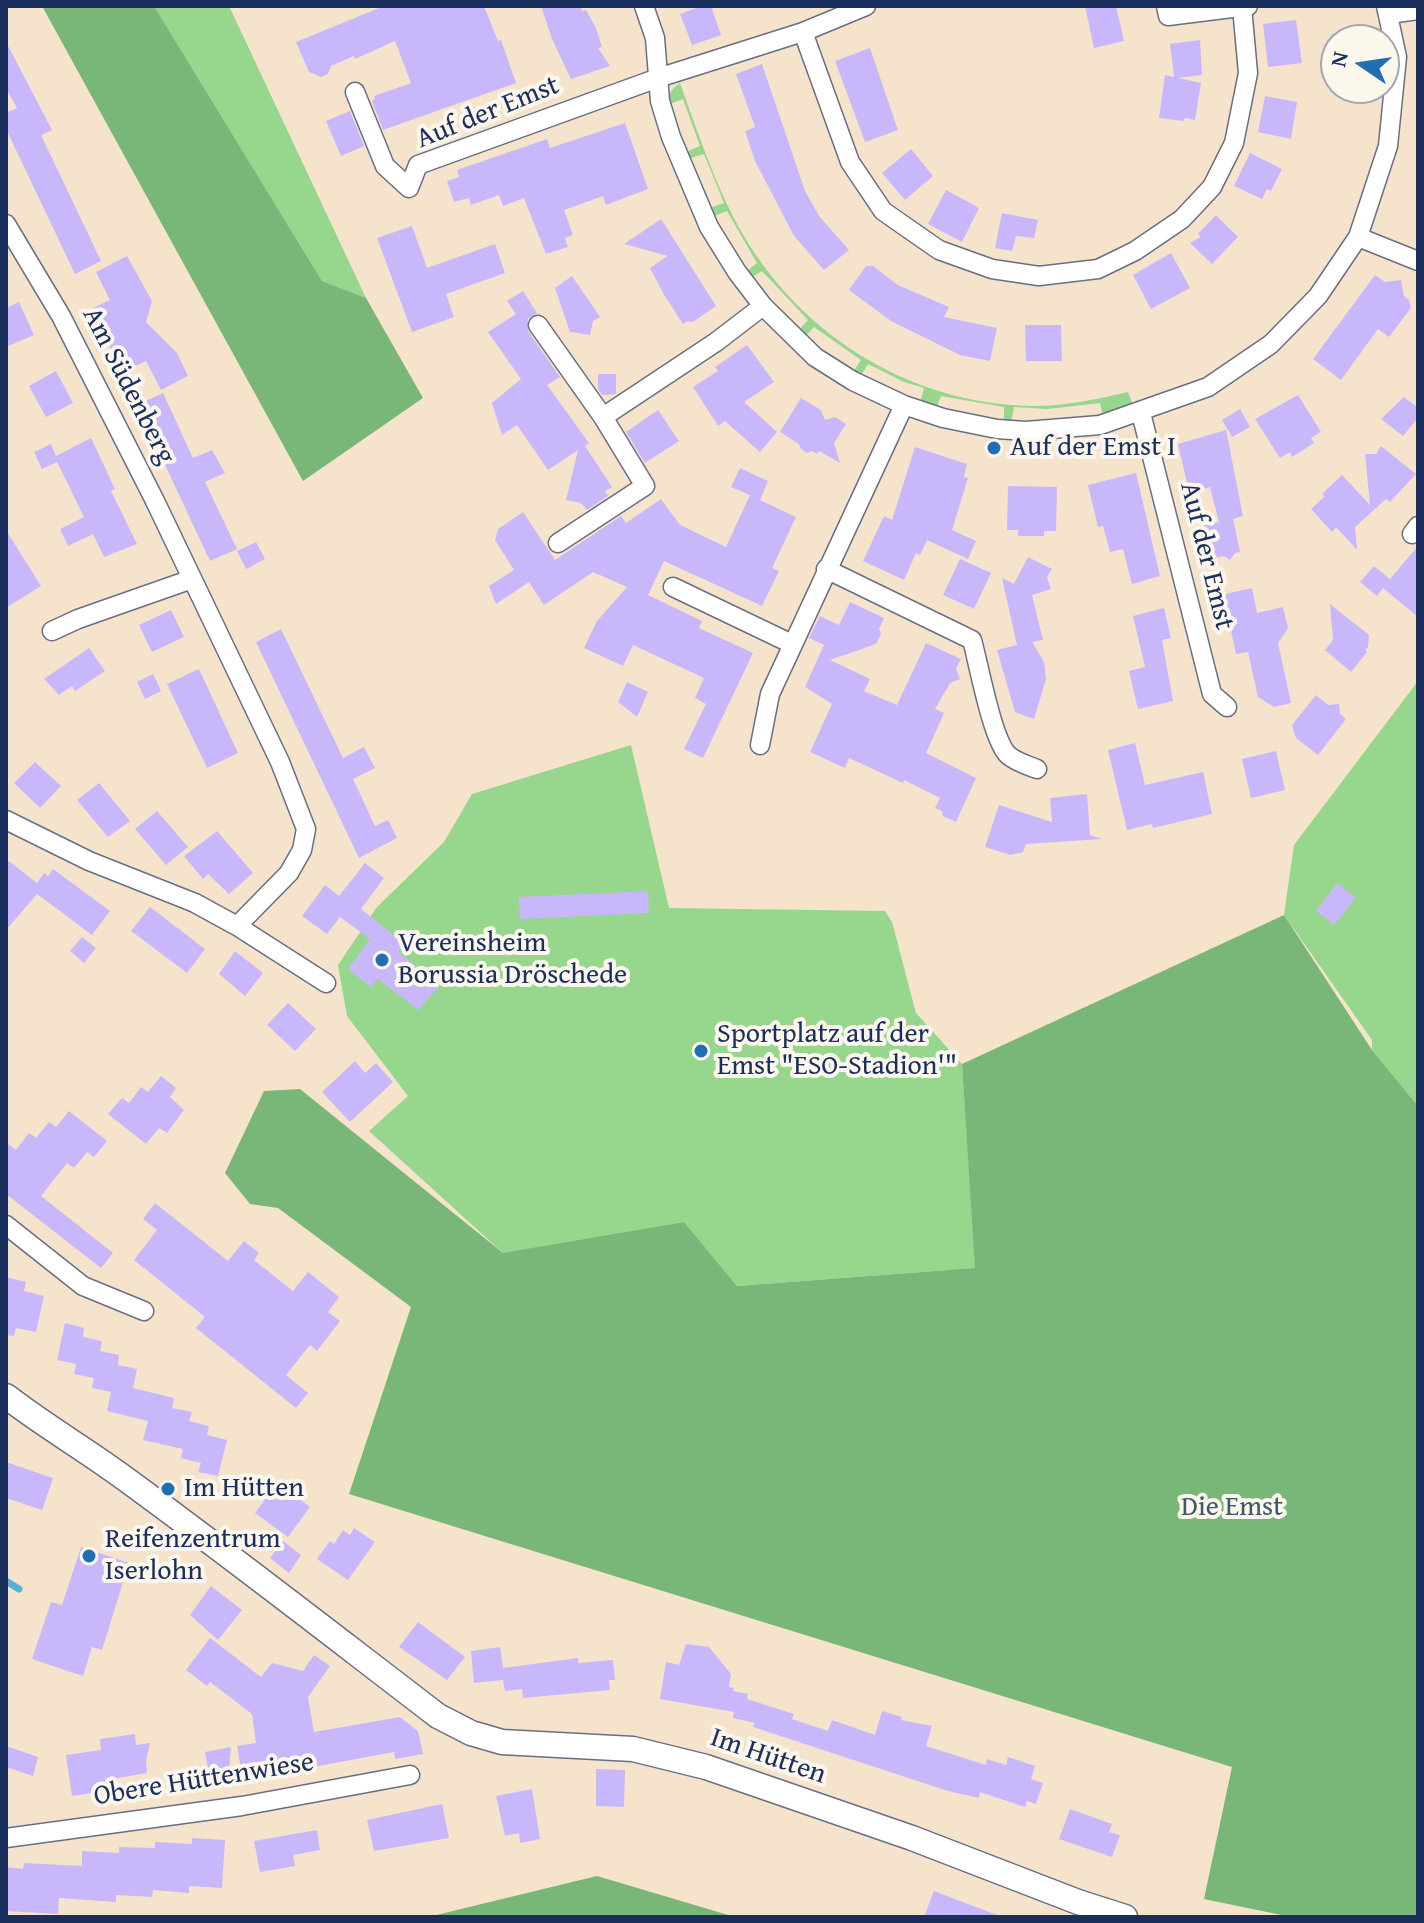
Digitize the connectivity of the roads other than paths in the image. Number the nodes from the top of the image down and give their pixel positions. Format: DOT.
graph roads {
  1 [pos="644,6"];
  2 [pos="866,6"];
  3 [pos="1166,6"];
  4 [pos="1248,6"];
  5 [pos="1242,7"];
  6 [pos="1388,10"];
  7 [pos="1418,10"];
  8 [pos="803,32"];
  9 [pos="658,78"];
  10 [pos="355,92"];
  11 [pos="6,224"];
  12 [pos="1358,237"];
  13 [pos="1418,261"];
  14 [pos="763,306"];
  15 [pos="538,325"];
  16 [pos="904,405"];
  17 [pos="1141,413"];
  18 [pos="603,417"];
  19 [pos="558,543"];
  20 [pos="826,569"];
  21 [pos="192,579"];
  22 [pos="673,587"];
  23 [pos="52,631"];
  24 [pos="792,644"];
  25 [pos="1227,707"];
  26 [pos="760,745"];
  27 [pos="1037,769"];
  28 [pos="6,820"];
  29 [pos="237,926"];
  30 [pos="326,983"];
  31 [pos="6,1225"];
  32 [pos="144,1311"];
  33 [pos="6,1396"];
  34 [pos="410,1775"];
  35 [pos="6,1838"];
  36 [pos="1125,1917"];
  1 -- 9 [label="street"];
  2 -- 8 [label="street"];
  3 -- 5 [label="street"];
  4 -- 5 [label="street"];
  5 -- 8 [label="street"];
  6 -- 7 [label="street"];
  6 -- 12 [label="street"];
  8 -- 9 [label="street"];
  9 -- 10 [label="street, Auf der Emst"];
  9 -- 14 [label="street"];
  11 -- 21 [label="street, Am Südenberg"];
  12 -- 13 [label="street"];
  12 -- 17 [label="street"];
  14 -- 16 [label="street"];
  14 -- 18 [label="street"];
  15 -- 18 [label="street"];
  16 -- 17 [label="street"];
  16 -- 20 [label="street"];
  17 -- 25 [label="street, Auf der Emst"];
  18 -- 19 [label="street"];
  20 -- 24 [label="street"];
  20 -- 27 [label="street"];
  21 -- 23 [label="street"];
  21 -- 29 [label="street, Am Südenberg"];
  22 -- 24 [label="street"];
  24 -- 26 [label="street"];
  28 -- 29 [label="street"];
  29 -- 30 [label="street"];
  31 -- 32 [label="street"];
  33 -- 36 [label="street, Im Hütten"];
  34 -- 35 [label="street, Obere Hüttenwiese"];
}
